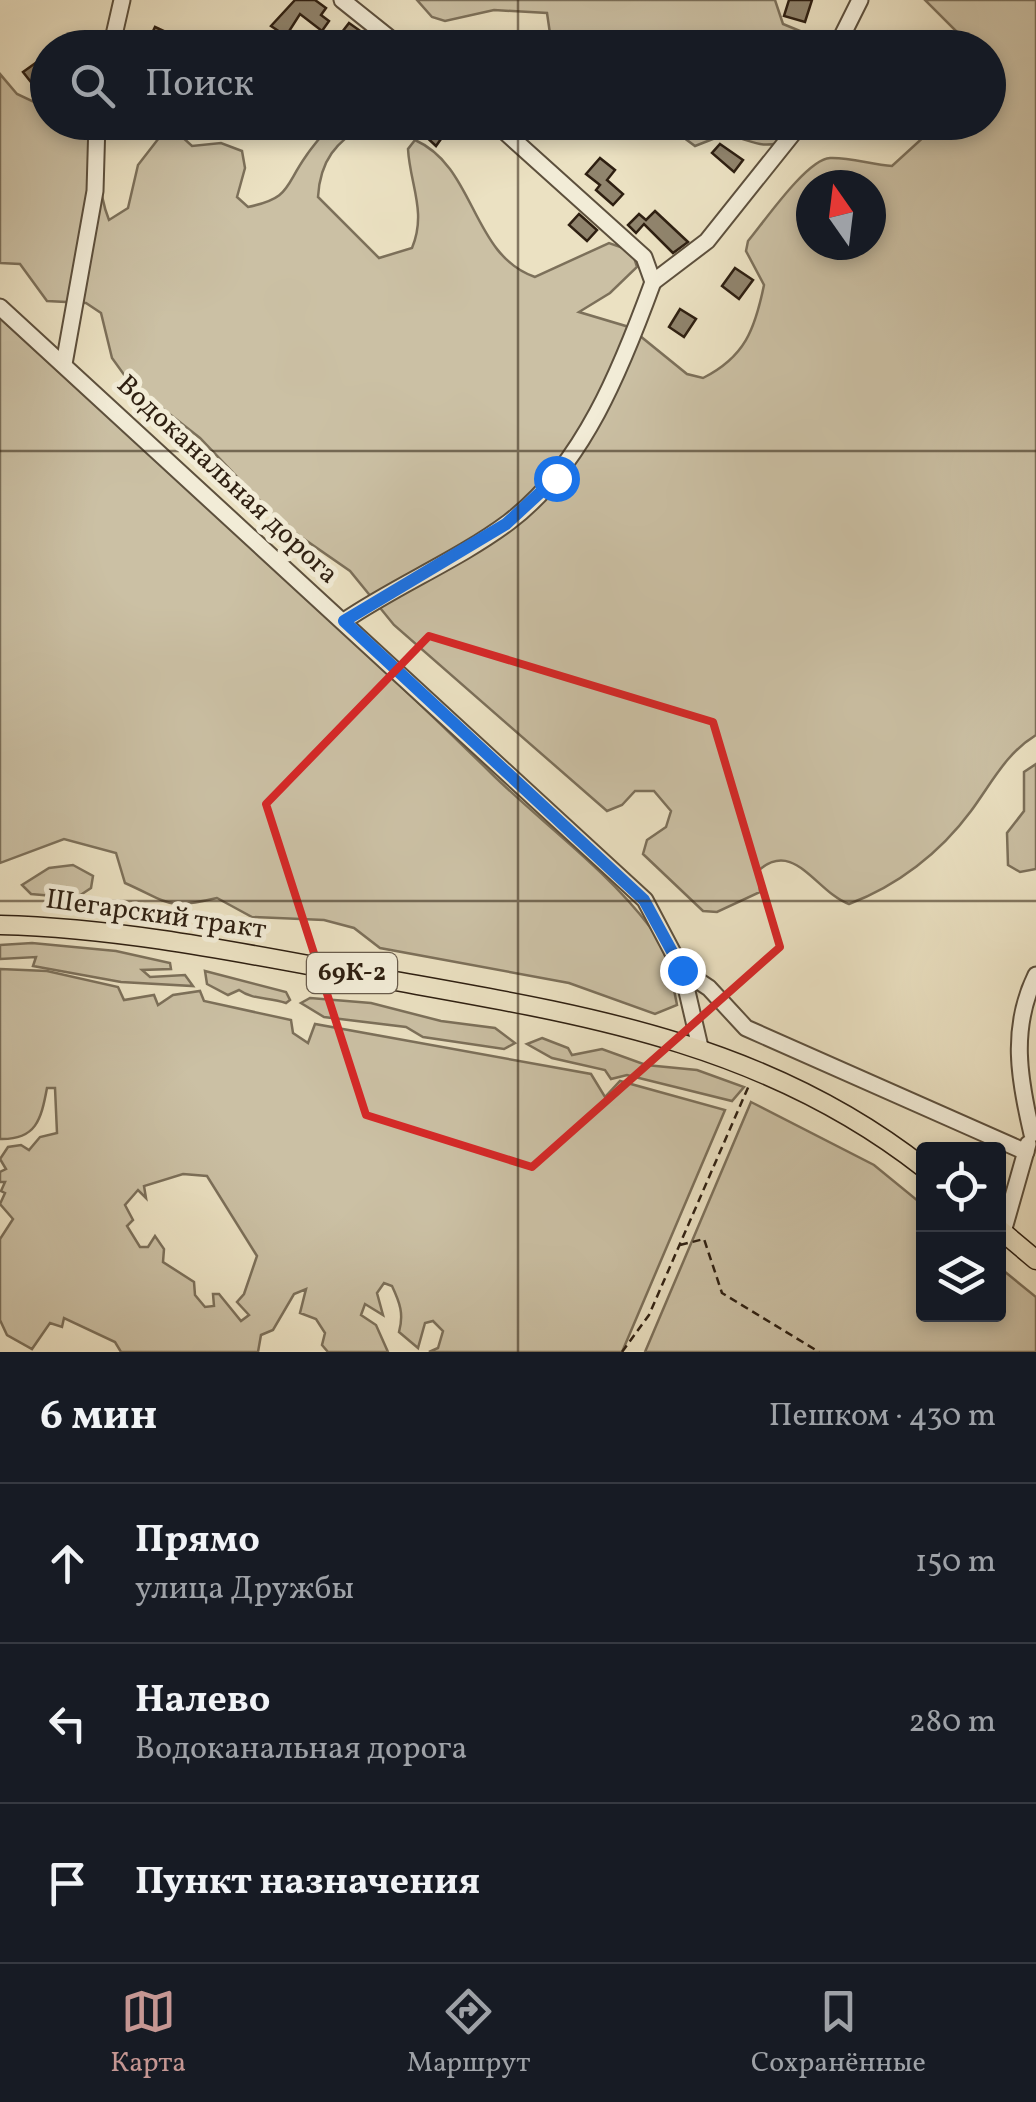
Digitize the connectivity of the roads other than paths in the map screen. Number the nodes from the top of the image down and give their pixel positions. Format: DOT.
graph roads {
  1 [pos="122,0"];
  2 [pos="342,0"];
  3 [pos="860,0"];
  4 [pos="116,30"];
  5 [pos="380,30"];
  6 [pos="845,30"];
  7 [pos="97,140"];
  8 [pos="514,140"];
  9 [pos="788,140"];
  10 [pos="653,282"];
  11 [pos="0,307"];
  12 [pos="64,364"];
  13 [pos="344,621"];
  14 [pos="0,925"];
  15 [pos="682,970"];
  16 [pos="1036,975"];
  17 [pos="700,1047"];
  18 [pos="1034,1133"];
  19 [pos="1026,1152"];
  20 [pos="916,1162"];
  21 [pos="1006,1214"];
  22 [pos="1003,1232"];
  23 [pos="1036,1260"];
  1 -- 4 [label="street"];
  2 -- 5 [label="street"];
  3 -- 6 [label="street"];
  7 -- 12 [label="street"];
  8 -- 10 [label="street"];
  9 -- 10 [label="street"];
  10 -- 13 [label="street"];
  11 -- 12 [label="street, Водоканальная дорога"];
  12 -- 13 [label="street, Водоканальная дорога"];
  13 -- 15 [label="street, Водоканальная дорога"];
  14 -- 17 [label="main road, Шегарский тракт / 69К-2"];
  15 -- 17 [label="street"];
  15 -- 19 [label="street, Водоканальная дорога"];
  16 -- 18 [label="street"];
  17 -- 20 [label="main road, Шегарский тракт / 69К-2"];
  18 -- 19 [label="street"];
  19 -- 21 [label="street"];
  22 -- 23 [label="main road"];
}
